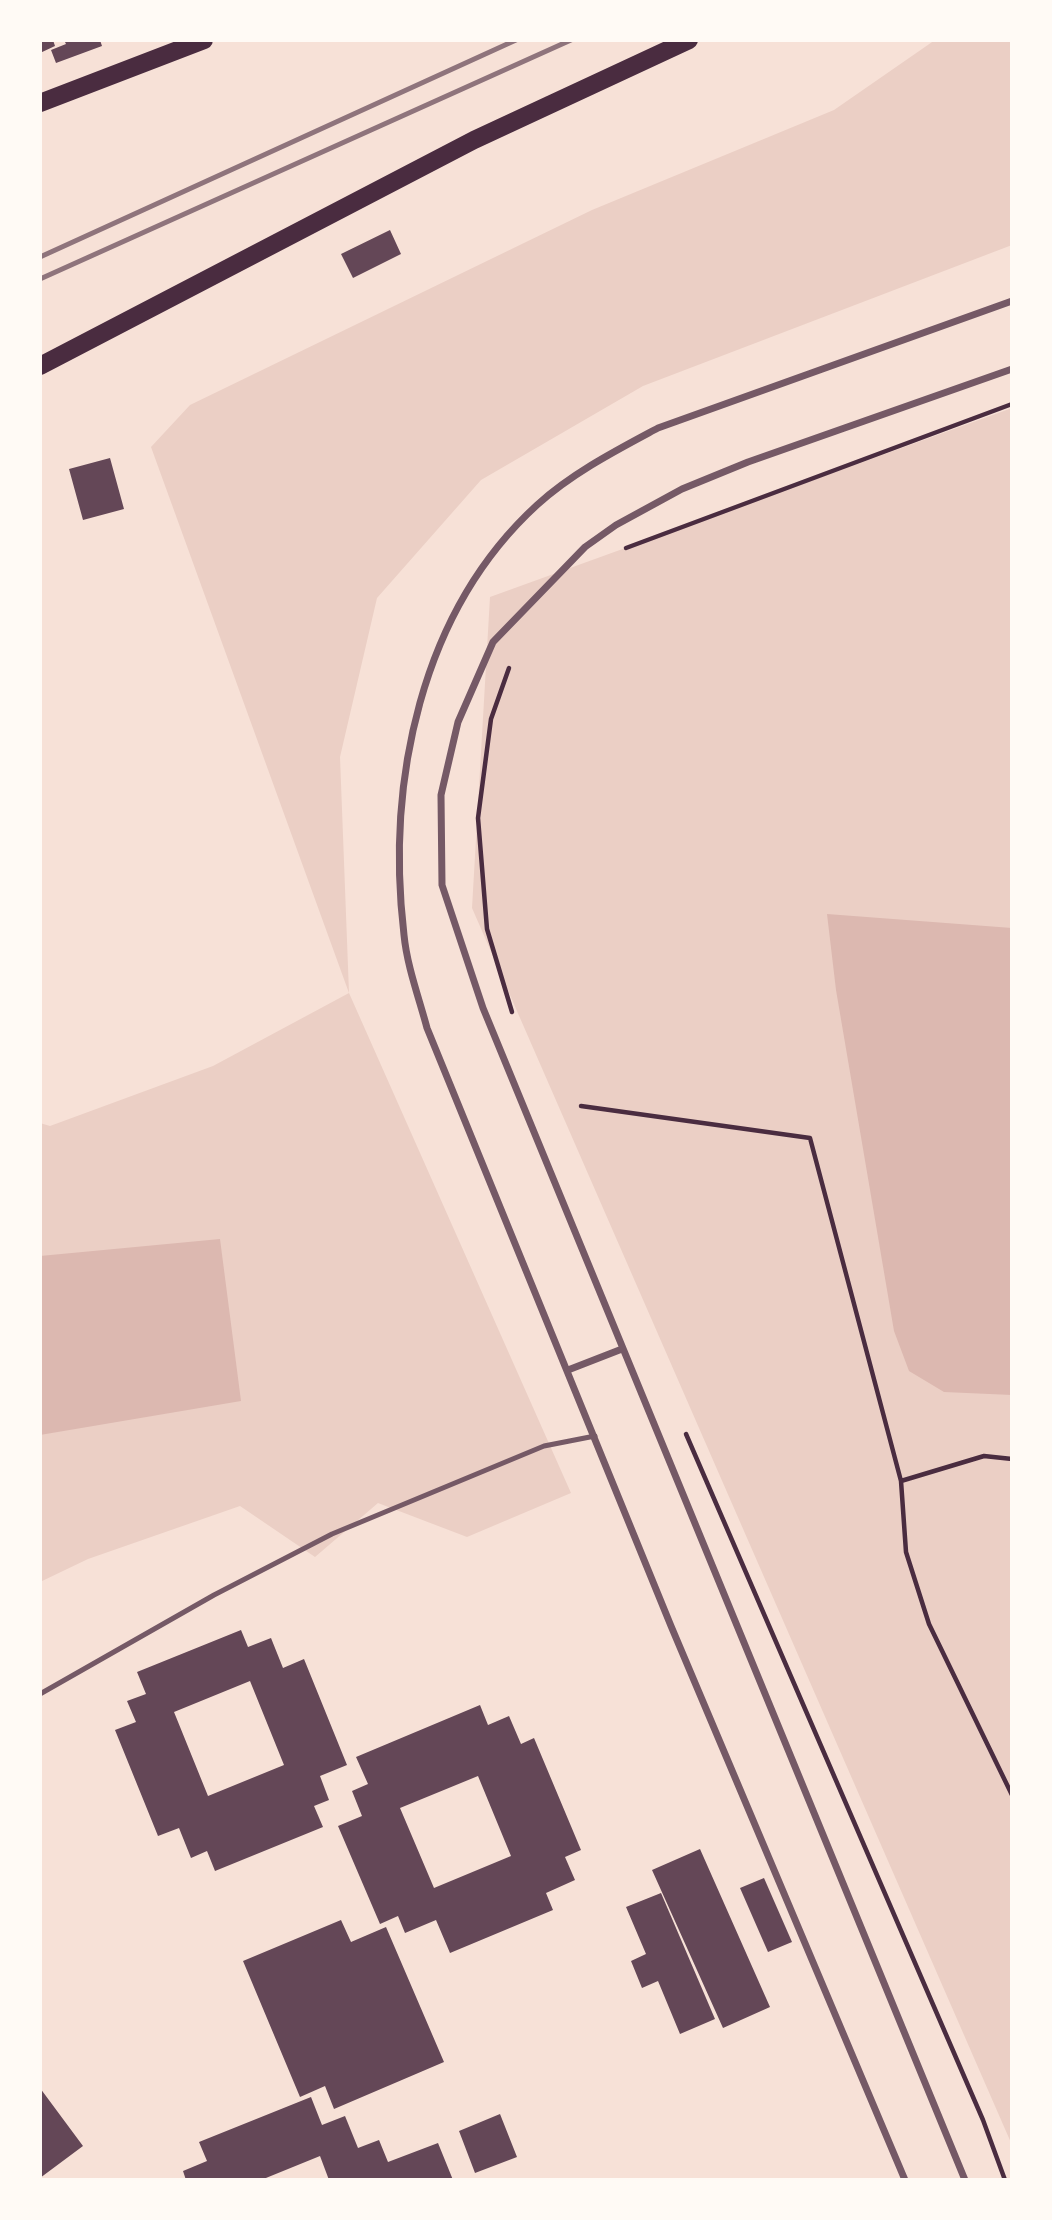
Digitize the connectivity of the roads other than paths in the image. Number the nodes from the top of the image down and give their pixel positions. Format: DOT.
graph roads {
  1 [pos="204,40"];
  2 [pos="689,40"];
  3 [pos="40,103"];
  4 [pos="1012,301"];
  5 [pos="40,366"];
  6 [pos="1012,369"];
  7 [pos="622,1349"];
  8 [pos="568,1370"];
  9 [pos="595,1436"];
  10 [pos="40,1694"];
  11 [pos="905,2180"];
  12 [pos="965,2180"];
  1 -- 3 [label="main road"];
  2 -- 5 [label="main road"];
  4 -- 8 [label="street"];
  6 -- 7 [label="street"];
  7 -- 8 [label="street"];
  7 -- 12 [label="street"];
  8 -- 9 [label="street"];
  9 -- 10 [label="lane"];
  9 -- 11 [label="street"];
}
